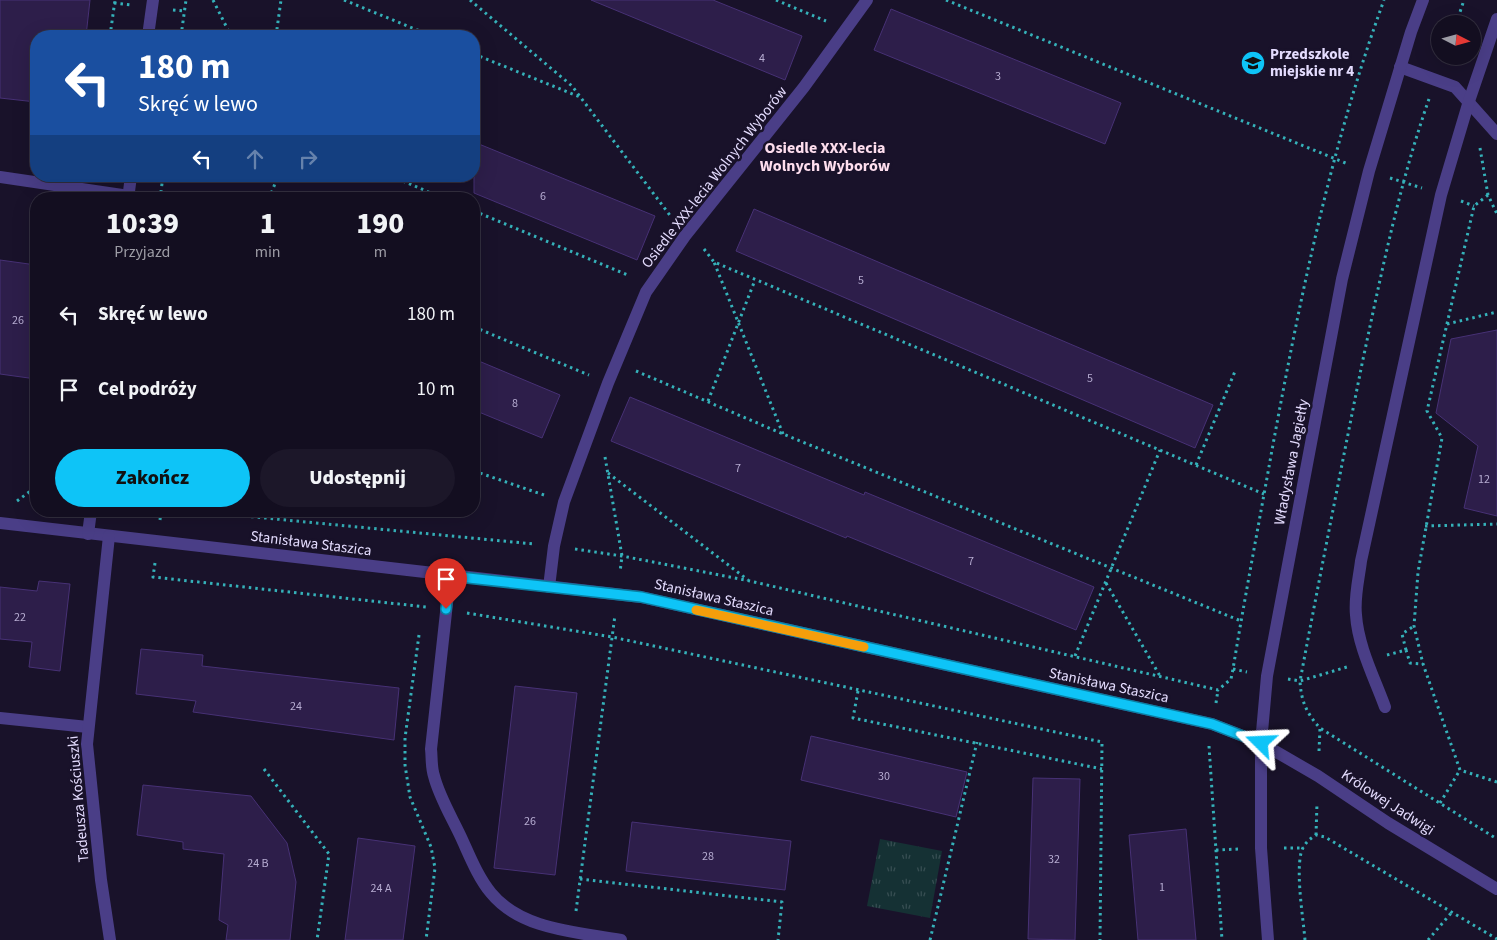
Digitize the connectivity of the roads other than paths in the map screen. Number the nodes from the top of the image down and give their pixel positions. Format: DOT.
graph roads {
  1 [pos="153,0"];
  2 [pos="868,0"];
  3 [pos="1423,0"];
  4 [pos="1497,19"];
  5 [pos="149,30"];
  6 [pos="1400,67"];
  7 [pos="1469,101"];
  8 [pos="1497,134"];
  9 [pos="0,177"];
  10 [pos="30,182"];
  11 [pos="32,182"];
  12 [pos="96,192"];
  13 [pos="90,517"];
  14 [pos="0,523"];
  15 [pos="88,534"];
  16 [pos="109,536"];
  17 [pos="450,576"];
  18 [pos="549,587"];
  19 [pos="1385,707"];
  20 [pos="0,718"];
  21 [pos="88,727"];
  22 [pos="1261,743"];
  23 [pos="1497,889"];
  24 [pos="110,940"];
  25 [pos="621,940"];
  26 [pos="1268,940"];
  1 -- 5 [label="street"];
  2 -- 18 [label="street, Osiedle XXX-lecia Wolnych Wyborów"];
  3 -- 6 [label="street, Władysława Jagiełły"];
  4 -- 7 [label="street"];
  6 -- 7 [label="street"];
  6 -- 22 [label="street, Władysława Jagiełły"];
  7 -- 8 [label="street"];
  7 -- 19 [label="street"];
  9 -- 10 [label="street"];
  11 -- 12 [label="street"];
  13 -- 15 [label="street"];
  14 -- 15 [label="street, Stanisława Staszica"];
  15 -- 16 [label="street, Stanisława Staszica"];
  16 -- 17 [label="street, Stanisława Staszica"];
  16 -- 21 [label="street, Tadeusza Kościuszki"];
  17 -- 18 [label="street, Stanisława Staszica"];
  17 -- 25 [label="street"];
  18 -- 22 [label="street, Stanisława Staszica"];
  20 -- 21 [label="street"];
  21 -- 24 [label="street, Tadeusza Kościuszki"];
  22 -- 23 [label="street, Królowej Jadwigi"];
  22 -- 26 [label="street, Władysława Jagiełły"];
}
